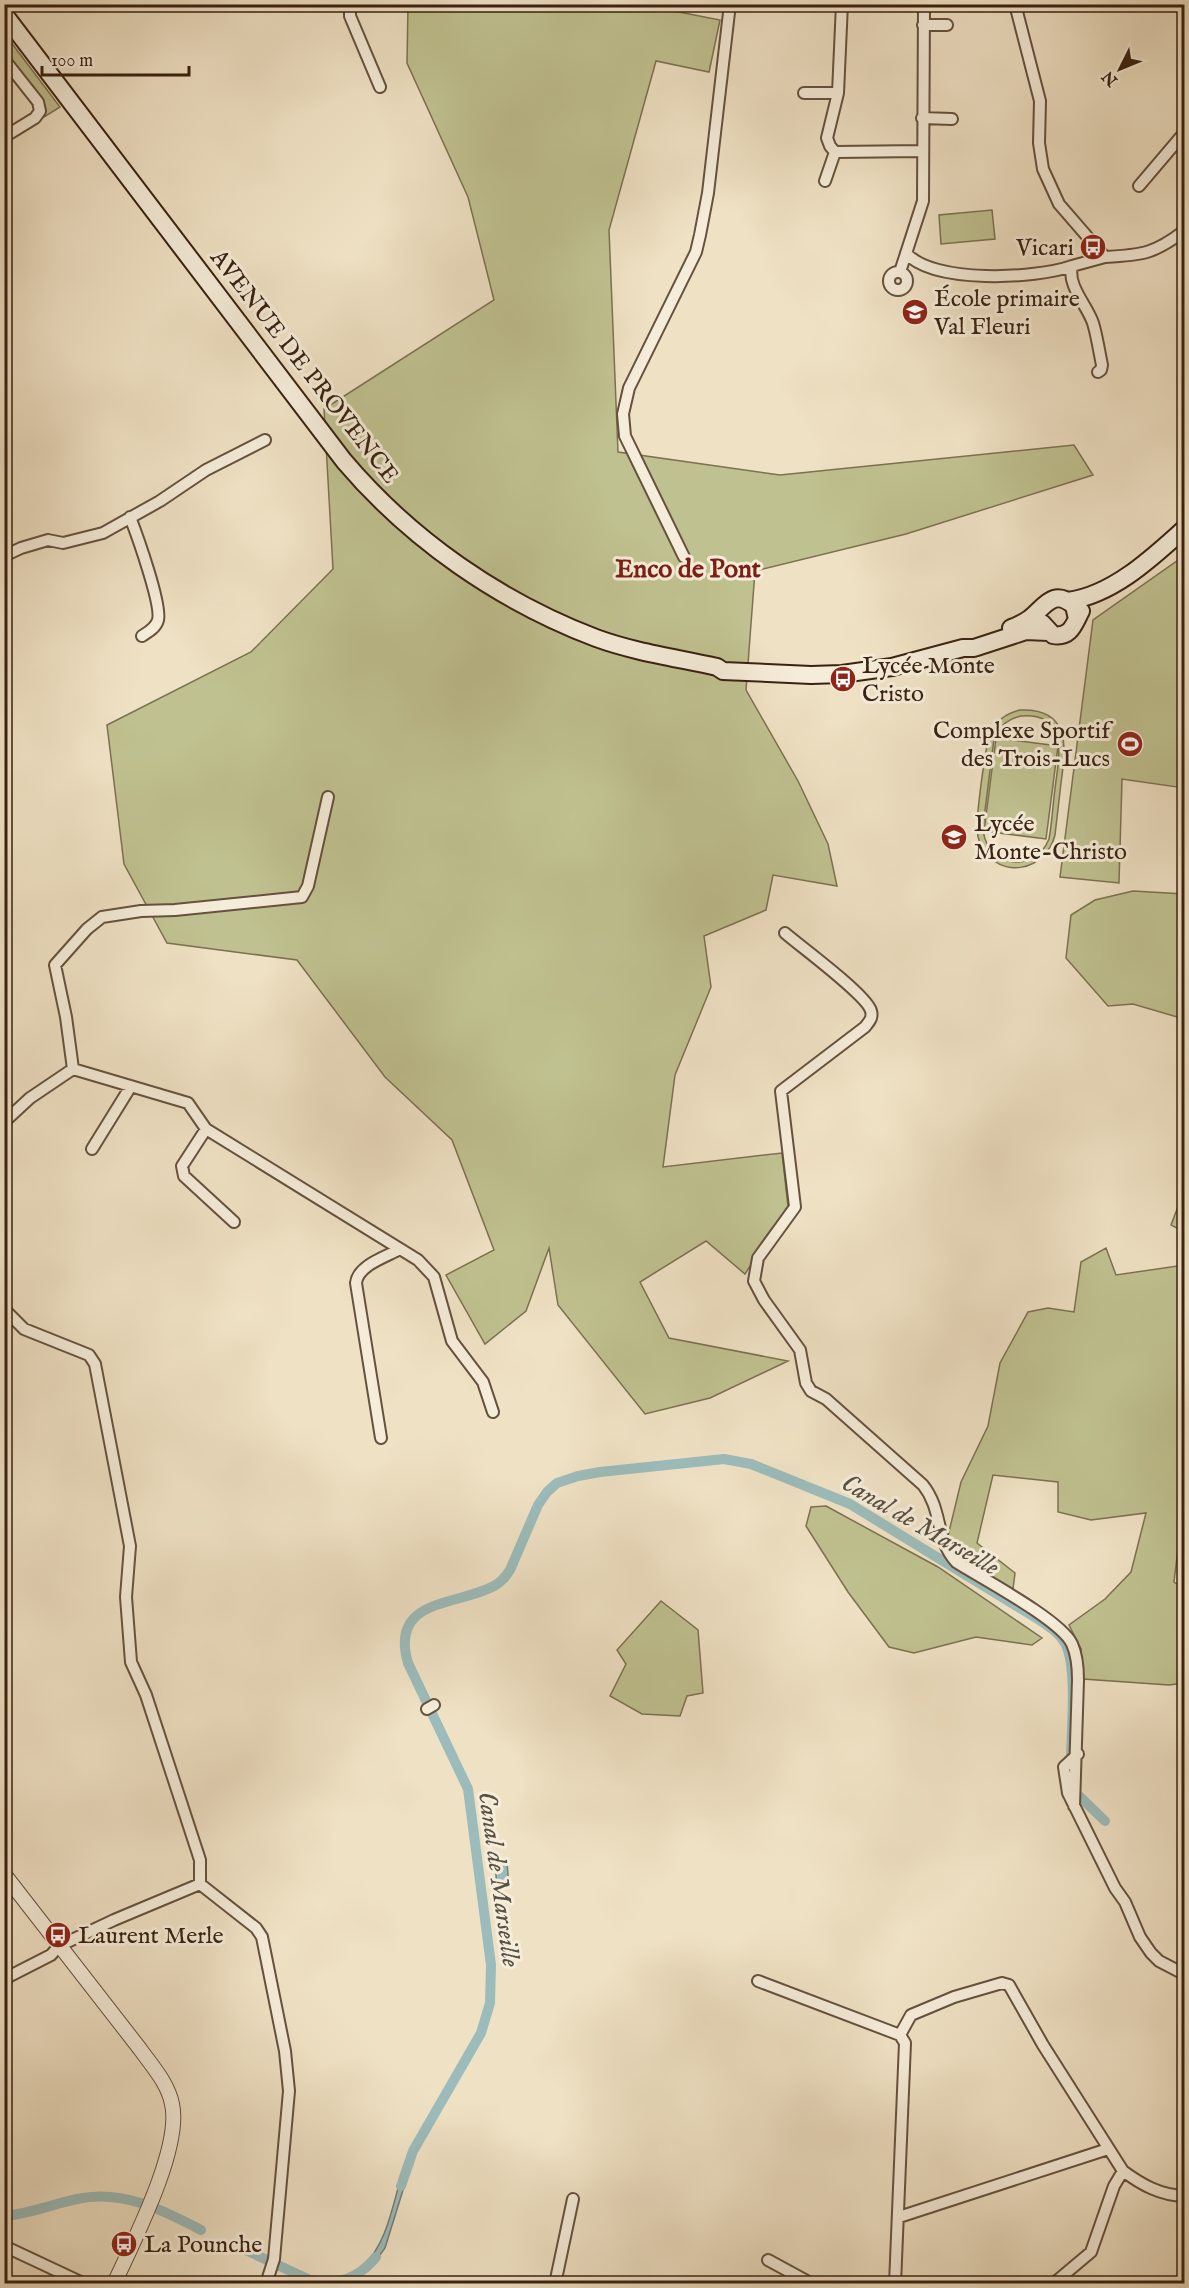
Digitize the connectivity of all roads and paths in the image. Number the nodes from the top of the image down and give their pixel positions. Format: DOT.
graph roads {
  1 [pos="350,4"];
  2 [pos="730,4"];
  3 [pos="841,4"];
  4 [pos="924,4"];
  5 [pos="1015,4"];
  6 [pos="804,5"];
  7 [pos="4,14"];
  8 [pos="923,24"];
  9 [pos="947,25"];
  10 [pos="4,59"];
  11 [pos="380,87"];
  12 [pos="804,93"];
  13 [pos="838,93"];
  14 [pos="922,118"];
  15 [pos="952,119"];
  16 [pos="1185,133"];
  17 [pos="4,137"];
  18 [pos="922,151"];
  19 [pos="835,152"];
  20 [pos="825,181"];
  21 [pos="1139,186"];
  22 [pos="1185,231"];
  23 [pos="906,253"];
  24 [pos="1105,257"];
  25 [pos="1072,266"];
  26 [pos="900,272"];
  27 [pos="1098,372"];
  28 [pos="265,440"];
  29 [pos="130,518"];
  30 [pos="1185,529"];
  31 [pos="4,556"];
  32 [pos="684,557"];
  33 [pos="1101,591"];
  34 [pos="1068,601"];
  35 [pos="1043,607"];
  36 [pos="1077,619"];
  37 [pos="1048,632"];
  38 [pos="142,636"];
  39 [pos="963,648"];
  40 [pos="328,797"];
  41 [pos="785,933"];
  42 [pos="73,1069"];
  43 [pos="131,1086"];
  44 [pos="4,1122"];
  45 [pos="206,1129"];
  46 [pos="92,1149"];
  47 [pos="234,1222"];
  48 [pos="400,1249"];
  49 [pos="4,1309"];
  50 [pos="494,1412"];
  51 [pos="381,1438"];
  52 [pos="1072,1759"];
  53 [pos="1075,1798"];
  54 [pos="4,1874"];
  55 [pos="200,1884"];
  56 [pos="59,1946"];
  57 [pos="1185,1974"];
  58 [pos="4,1979"];
  59 [pos="758,1981"];
  60 [pos="900,2035"];
  61 [pos="1108,2149"];
  62 [pos="1123,2171"];
  63 [pos="1185,2196"];
  64 [pos="573,2199"];
  65 [pos="899,2217"];
  66 [pos="4,2246"];
  67 [pos="768,2260"];
  68 [pos="85,2283"];
  69 [pos="114,2283"];
  70 [pos="266,2283"];
  71 [pos="555,2283"];
  72 [pos="812,2283"];
  73 [pos="895,2283"];
  74 [pos="1053,2283"];
  1 -- 11 [label="street"];
  2 -- 32 [label="street"];
  3 -- 6 [label="street"];
  3 -- 13 [label="street"];
  4 -- 8 [label="street"];
  5 -- 24 [label="street"];
  7 -- 39 [label="main road, AVENUE DE PROVENCE"];
  8 -- 9 [label="street"];
  8 -- 14 [label="street"];
  10 -- 17 [label="street"];
  12 -- 13 [label="street"];
  13 -- 19 [label="street"];
  14 -- 15 [label="street"];
  14 -- 18 [label="street"];
  16 -- 21 [label="street"];
  18 -- 19 [label="street"];
  18 -- 23 [label="street"];
  19 -- 20 [label="street"];
  22 -- 24 [label="street"];
  23 -- 25 [label="street"];
  23 -- 26 [label="street"];
  24 -- 25 [label="street"];
  25 -- 27 [label="street"];
  28 -- 29 [label="street"];
  29 -- 31 [label="street"];
  29 -- 38 [label="street"];
  30 -- 33 [label="main road"];
  33 -- 34 [label="main road"];
  33 -- 36 [label="main road"];
  34 -- 35 [label="main road"];
  34 -- 36 [label="main road"];
  35 -- 37 [label="main road"];
  35 -- 39 [label="main road, AVENUE DE PROVENCE"];
  36 -- 37 [label="main road"];
  37 -- 39 [label="main road, AVENUE DE PROVENCE"];
  40 -- 42 [label="street"];
  41 -- 52 [label="street"];
  42 -- 43 [label="street"];
  42 -- 44 [label="street"];
  43 -- 45 [label="street"];
  43 -- 46 [label="street"];
  45 -- 47 [label="street"];
  45 -- 48 [label="street"];
  48 -- 50 [label="street"];
  48 -- 51 [label="street"];
  49 -- 55 [label="street"];
  52 -- 53 [label="street"];
  52 -- 53 [label="street"];
  53 -- 57 [label="street"];
  54 -- 56 [label="street"];
  55 -- 56 [label="street"];
  55 -- 70 [label="street"];
  56 -- 58 [label="street"];
  56 -- 69 [label="street"];
  59 -- 60 [label="street"];
  60 -- 61 [label="street"];
  60 -- 65 [label="street"];
  61 -- 62 [label="street"];
  61 -- 65 [label="street"];
  62 -- 63 [label="street"];
  62 -- 74 [label="street"];
  64 -- 71 [label="street"];
  65 -- 73 [label="street"];
  66 -- 68 [label="street"];
  67 -- 72 [label="street"];
}
